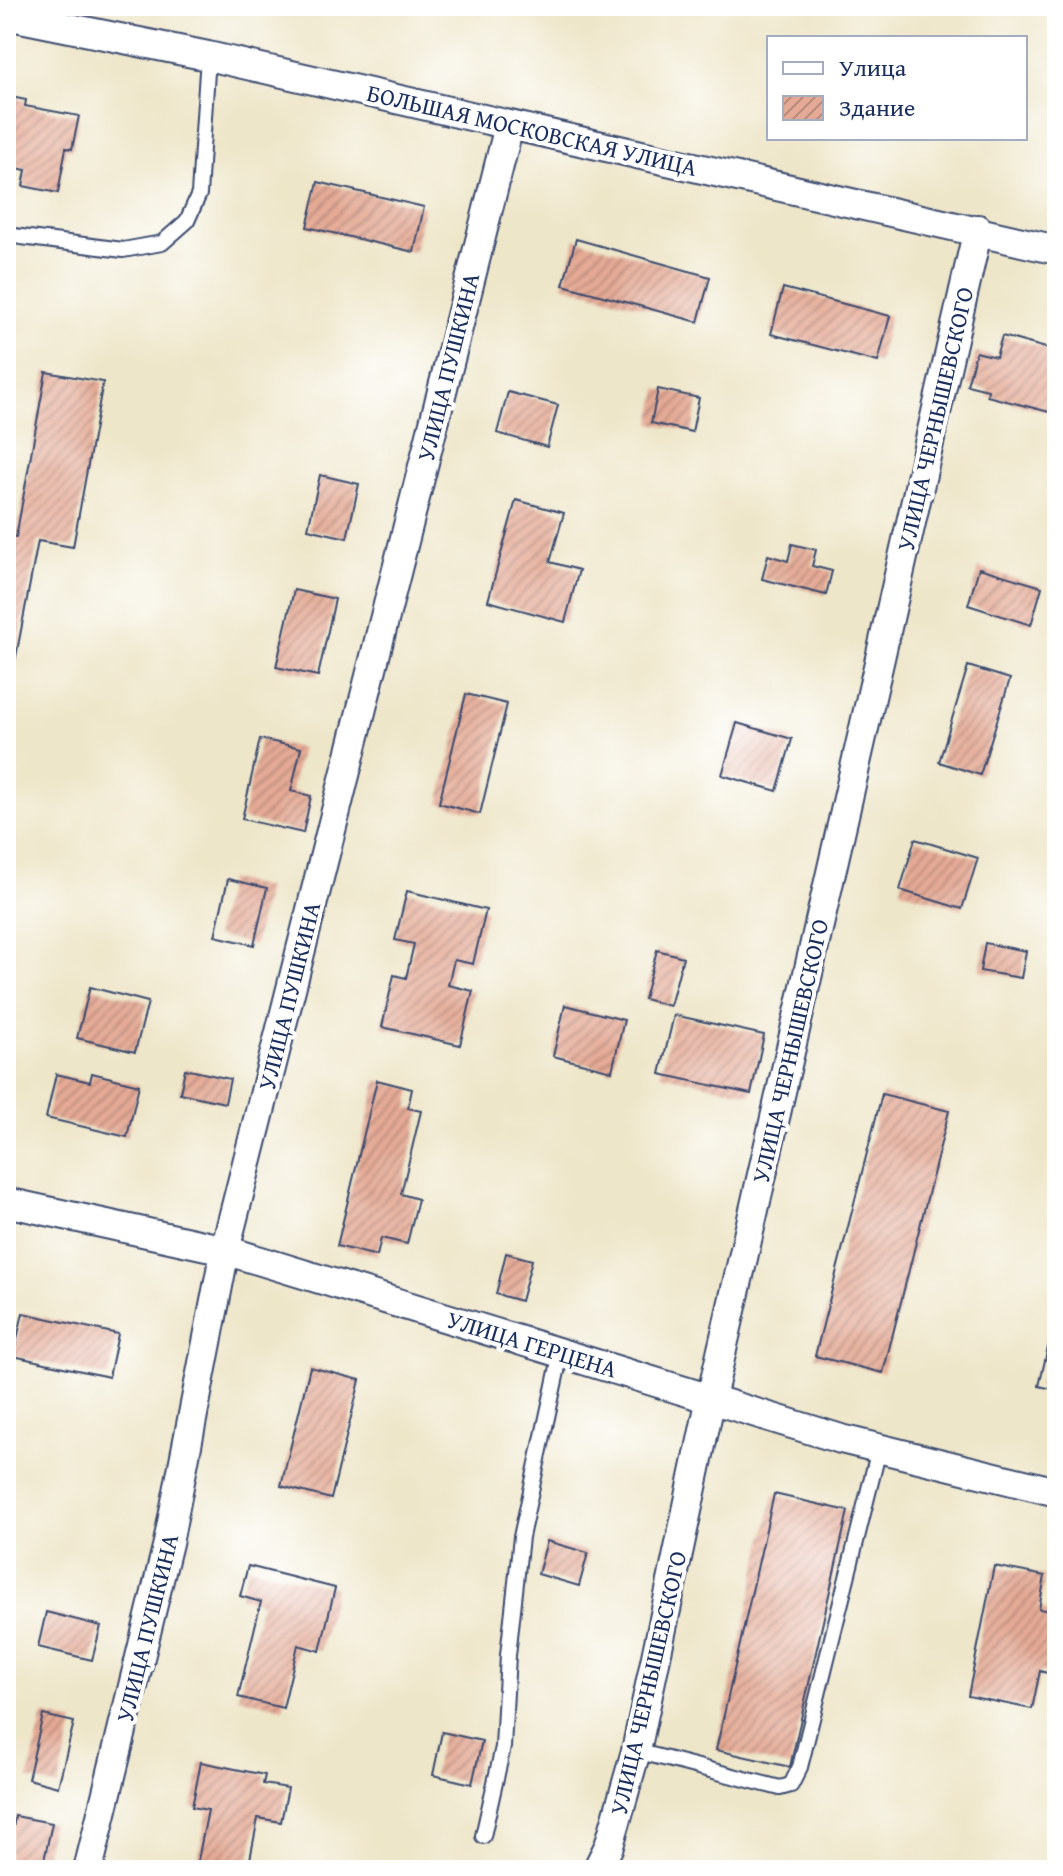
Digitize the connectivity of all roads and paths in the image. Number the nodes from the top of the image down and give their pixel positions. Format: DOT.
graph roads {
  1 [pos="6,15"];
  2 [pos="208,56"];
  3 [pos="509,126"];
  4 [pos="978,229"];
  5 [pos="6,235"];
  6 [pos="1057,250"];
  7 [pos="6,1202"];
  8 [pos="225,1250"];
  9 [pos="561,1353"];
  10 [pos="711,1398"];
  11 [pos="879,1449"];
  12 [pos="1053,1487"];
  13 [pos="636,1751"];
  14 [pos="483,1836"];
  15 [pos="88,1870"];
  16 [pos="597,1870"];
  1 -- 2 [label="street, БОЛЬШАЯ МОСКОВСКАЯ УЛИЦА"];
  2 -- 3 [label="street, БОЛЬШАЯ МОСКОВСКАЯ УЛИЦА"];
  2 -- 5 [label="lane"];
  3 -- 4 [label="street, БОЛЬШАЯ МОСКОВСКАЯ УЛИЦА"];
  3 -- 8 [label="street, УЛИЦА ПУШКИНА"];
  4 -- 6 [label="street, БОЛЬШАЯ МОСКОВСКАЯ УЛИЦА"];
  4 -- 10 [label="street, УЛИЦА ЧЕРНЫШЕВСКОГО"];
  7 -- 8 [label="street, УЛИЦА ГЕРЦЕНА"];
  8 -- 9 [label="street, УЛИЦА ГЕРЦЕНА"];
  8 -- 15 [label="street, УЛИЦА ПУШКИНА"];
  9 -- 10 [label="street, УЛИЦА ГЕРЦЕНА"];
  9 -- 14 [label="lane"];
  10 -- 11 [label="street, УЛИЦА ГЕРЦЕНА"];
  10 -- 13 [label="street, УЛИЦА ЧЕРНЫШЕВСКОГО"];
  11 -- 12 [label="street, УЛИЦА ГЕРЦЕНА"];
  11 -- 13 [label="lane"];
  13 -- 16 [label="street, УЛИЦА ЧЕРНЫШЕВСКОГО"];
}
